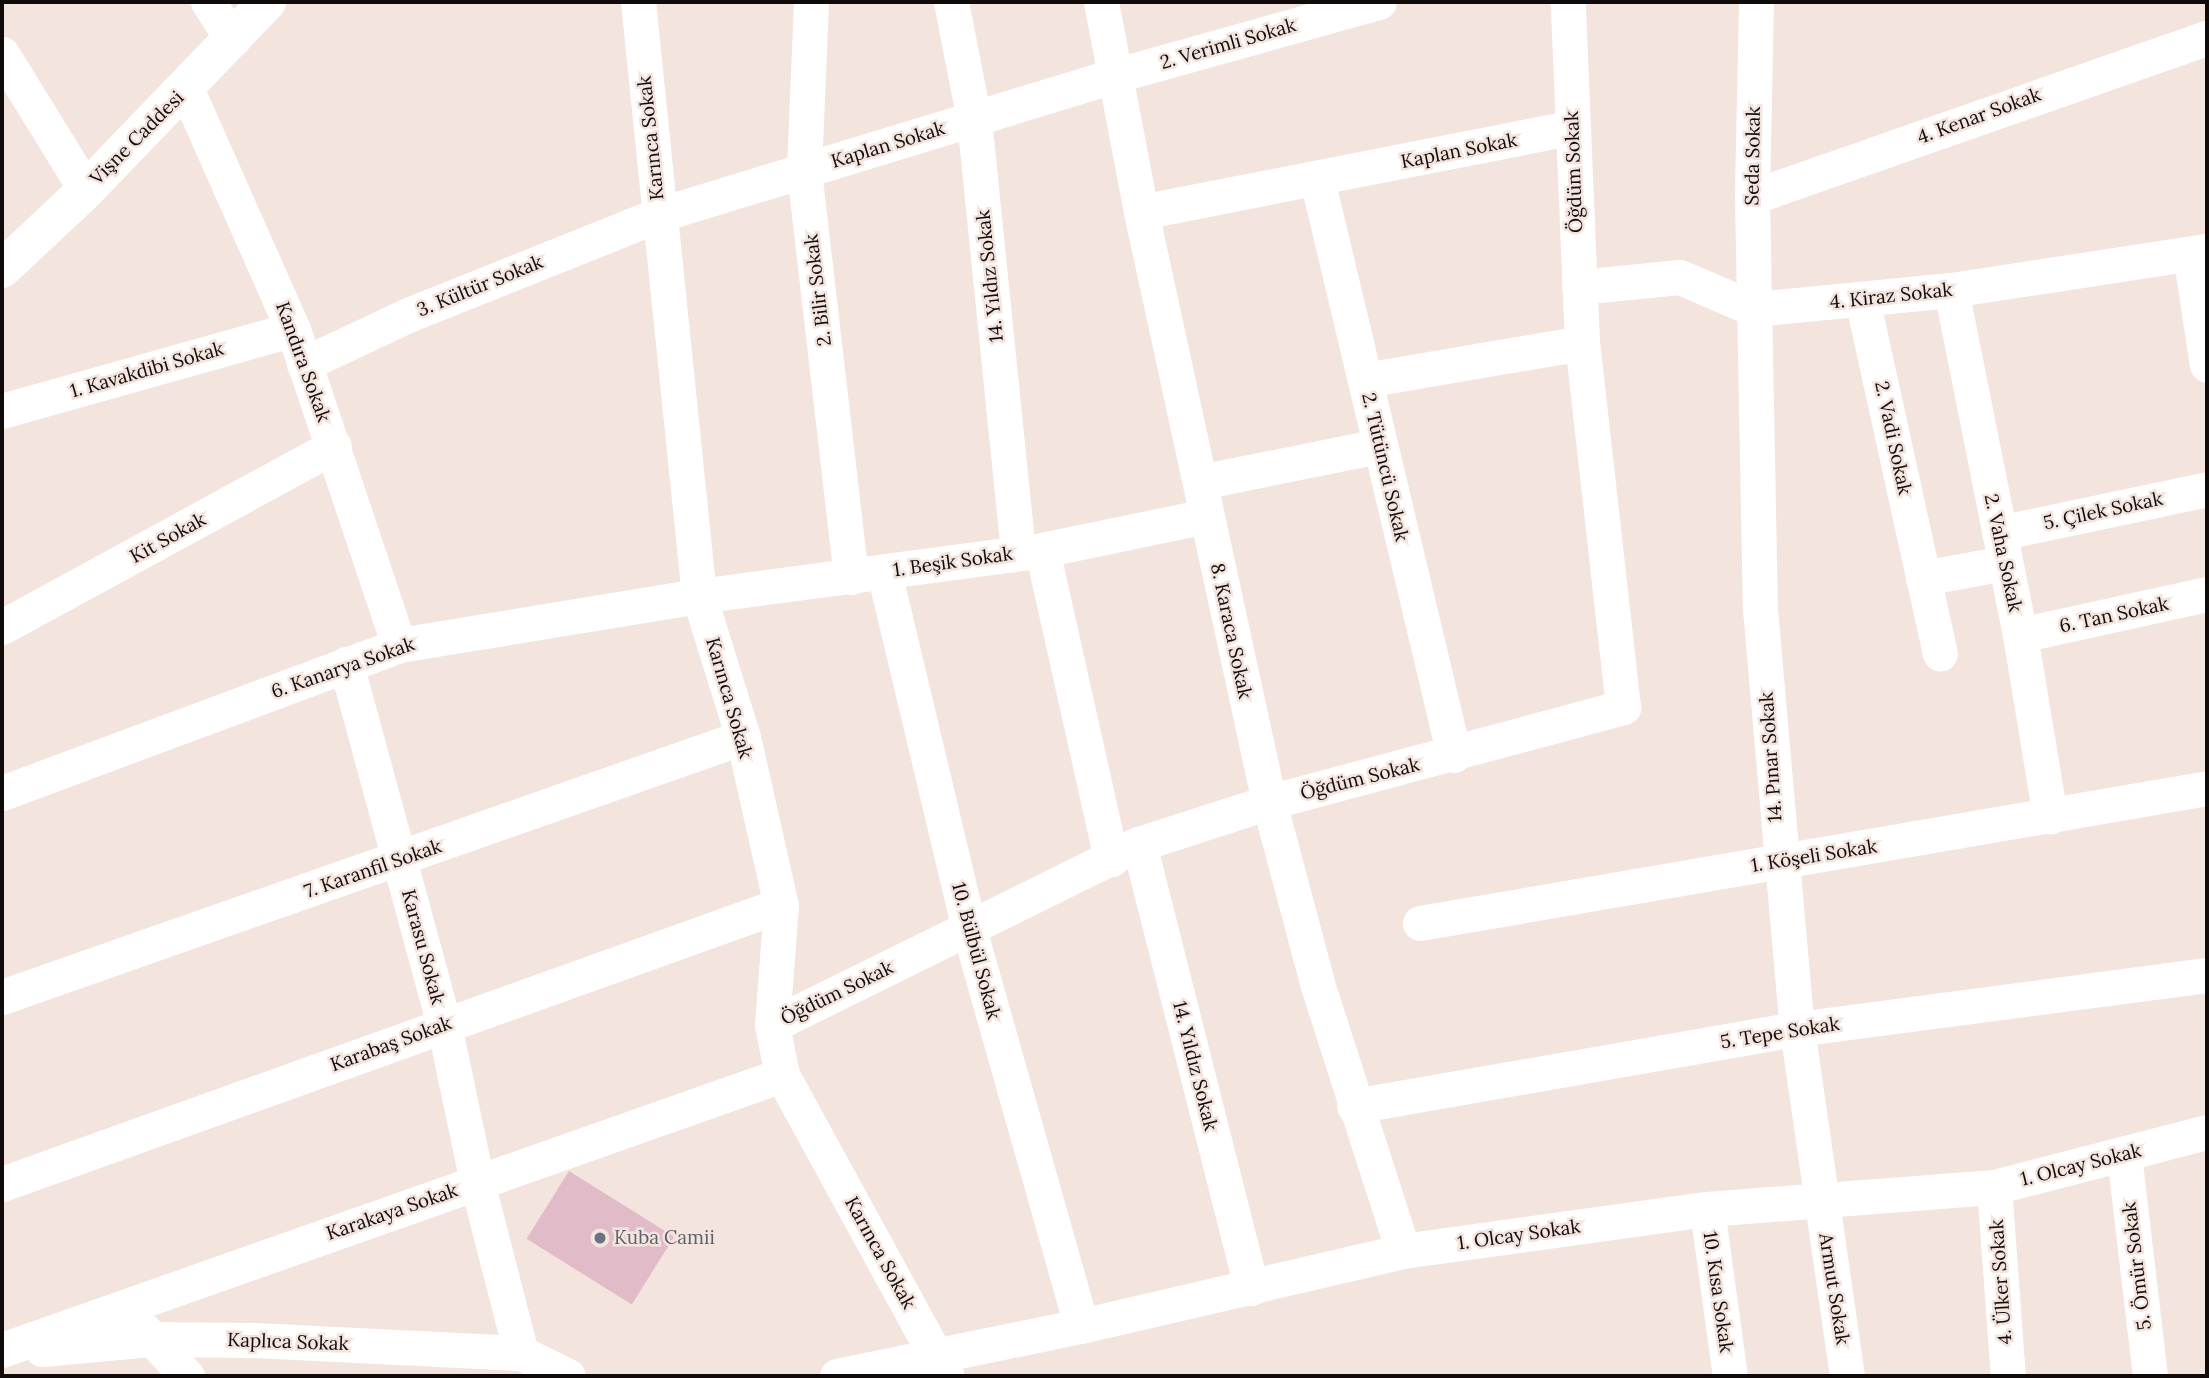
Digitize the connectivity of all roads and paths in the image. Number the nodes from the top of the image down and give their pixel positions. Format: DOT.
graph roads {
  1 [pos="208,2"];
  2 [pos="267,2"];
  3 [pos="638,2"];
  4 [pos="811,2"];
  5 [pos="951,2"];
  6 [pos="1101,2"];
  7 [pos="1379,2"];
  8 [pos="1568,2"];
  9 [pos="1756,2"];
  10 [pos="2207,38"];
  11 [pos="233,40"];
  12 [pos="2,54"];
  13 [pos="1117,75"];
  14 [pos="186,88"];
  15 [pos="974,119"];
  16 [pos="1571,128"];
  17 [pos="804,171"];
  18 [pos="1317,179"];
  19 [pos="86,190"];
  20 [pos="1752,197"];
  21 [pos="1141,212"];
  22 [pos="659,215"];
  23 [pos="2199,253"];
  24 [pos="2,269"];
  25 [pos="1579,287"];
  26 [pos="1951,290"];
  27 [pos="1863,299"];
  28 [pos="1754,309"];
  29 [pos="293,329"];
  30 [pos="1581,343"];
  31 [pos="304,364"];
  32 [pos="2207,365"];
  33 [pos="1365,380"];
  34 [pos="2,411"];
  35 [pos="334,446"];
  36 [pos="1379,446"];
  37 [pos="1200,482"];
  38 [pos="2207,489"];
  39 [pos="1206,516"];
  40 [pos="2002,548"];
  41 [pos="1030,551"];
  42 [pos="868,574"];
  43 [pos="1923,578"];
  44 [pos="2207,594"];
  45 [pos="699,596"];
  46 [pos="2,627"];
  47 [pos="2020,635"];
  48 [pos="399,645"];
  49 [pos="1940,654"];
  50 [pos="346,664"];
  51 [pos="743,737"];
  52 [pos="1454,755"];
  53 [pos="2207,788"];
  54 [pos="2,793"];
  55 [pos="1269,802"];
  56 [pos="2050,817"];
  57 [pos="1125,851"];
  58 [pos="400,860"];
  59 [pos="1779,861"];
  60 [pos="781,905"];
  61 [pos="1420,923"];
  62 [pos="969,929"];
  63 [pos="2207,975"];
  64 [pos="2,997"];
  65 [pos="444,1025"];
  66 [pos="772,1025"];
  67 [pos="1797,1030"];
  68 [pos="782,1075"];
  69 [pos="1354,1106"];
  70 [pos="2207,1132"];
  71 [pos="2124,1155"];
  72 [pos="477,1182"];
  73 [pos="2,1184"];
  74 [pos="1994,1187"];
  75 [pos="1821,1202"];
  76 [pos="1707,1209"];
  77 [pos="1403,1251"];
  78 [pos="1251,1288"];
  79 [pos="124,1306"];
  80 [pos="1081,1326"];
  81 [pos="151,1339"];
  82 [pos="2,1351"];
  83 [pos="521,1353"];
  84 [pos="941,1365"];
  85 [pos="187,1376"];
  86 [pos="568,1376"];
  87 [pos="836,1376"];
  88 [pos="1730,1376"];
  89 [pos="1847,1376"];
  90 [pos="2008,1376"];
  91 [pos="2150,1376"];
  1 -- 11 [label="street"];
  2 -- 11 [label="main road, Vişne Caddesi"];
  3 -- 22 [label="street, Karınca Sokak"];
  4 -- 17 [label="street, 2. Bilir Sokak"];
  5 -- 15 [label="street, 14. Yıldız Sokak"];
  6 -- 13 [label="street, 8. Karaca Sokak"];
  7 -- 13 [label="street, 2. Verimli Sokak"];
  8 -- 16 [label="street, Öğdüm Sokak"];
  9 -- 20 [label="street, Seda Sokak"];
  10 -- 20 [label="street, 4. Kenar Sokak"];
  11 -- 14 [label="main road, Vişne Caddesi"];
  12 -- 19 [label="street"];
  13 -- 15 [label="street, Kaplan Sokak"];
  13 -- 21 [label="street, 8. Karaca Sokak"];
  14 -- 19 [label="main road, Vişne Caddesi"];
  14 -- 29 [label="street, Kandıra Sokak"];
  15 -- 17 [label="street, Kaplan Sokak"];
  15 -- 41 [label="street, 14. Yıldız Sokak"];
  16 -- 18 [label="street, Kaplan Sokak"];
  16 -- 25 [label="street, Öğdüm Sokak"];
  17 -- 22 [label="street, Kaplan Sokak"];
  17 -- 42 [label="street, 2. Bilir Sokak"];
  18 -- 21 [label="street, Kaplan Sokak"];
  18 -- 33 [label="street, 2. Tütüncü Sokak"];
  19 -- 24 [label="main road, Vişne Caddesi"];
  20 -- 28 [label="street, Seda Sokak"];
  21 -- 37 [label="street, 8. Karaca Sokak"];
  22 -- 31 [label="street, 3. Kültür Sokak"];
  22 -- 45 [label="street, Karınca Sokak"];
  23 -- 26 [label="street, 4. Kiraz Sokak"];
  23 -- 32 [label="street"];
  25 -- 28 [label="street, 4. Kiraz Sokak"];
  25 -- 30 [label="street, Öğdüm Sokak"];
  26 -- 27 [label="street, 4. Kiraz Sokak"];
  26 -- 40 [label="street, 2. Vaha Sokak"];
  27 -- 28 [label="street, 4. Kiraz Sokak"];
  27 -- 43 [label="street, 2. Vadi Sokak"];
  28 -- 59 [label="street, 14. Pınar Sokak"];
  29 -- 31 [label="street, Kandıra Sokak"];
  29 -- 34 [label="street, 1. Kavakdibi Sokak"];
  30 -- 33 [label="street"];
  30 -- 52 [label="street, Öğdüm Sokak"];
  31 -- 35 [label="street, Kandıra Sokak"];
  33 -- 36 [label="street, 2. Tütüncü Sokak"];
  35 -- 46 [label="street, Kit Sokak"];
  35 -- 48 [label="street, Kandıra Sokak"];
  36 -- 37 [label="street"];
  36 -- 52 [label="street, 2. Tütüncü Sokak"];
  37 -- 39 [label="street, 8. Karaca Sokak"];
  38 -- 40 [label="street, 5. Çilek Sokak"];
  39 -- 41 [label="street, 1. Beşik Sokak"];
  39 -- 55 [label="street, 8. Karaca Sokak"];
  40 -- 43 [label="street"];
  40 -- 47 [label="street, 2. Vaha Sokak"];
  41 -- 42 [label="street, 1. Beşik Sokak"];
  41 -- 57 [label="street, 14. Yıldız Sokak"];
  42 -- 45 [label="street, 1. Beşik Sokak"];
  42 -- 62 [label="street, 10. Bülbül Sokak"];
  43 -- 49 [label="street, 2. Vadi Sokak"];
  44 -- 47 [label="street, 6. Tan Sokak"];
  45 -- 48 [label="street, 6. Kanarya Sokak"];
  45 -- 51 [label="street, Karınca Sokak"];
  47 -- 56 [label="street, 2. Vaha Sokak"];
  48 -- 50 [label="street, 6. Kanarya Sokak"];
  50 -- 54 [label="street, 6. Kanarya Sokak"];
  50 -- 58 [label="street, Karasu Sokak"];
  51 -- 58 [label="street, 7. Karanfil Sokak"];
  51 -- 60 [label="street, Karınca Sokak"];
  52 -- 55 [label="street, Öğdüm Sokak"];
  53 -- 56 [label="street, 1. Köşeli Sokak"];
  55 -- 57 [label="street, Öğdüm Sokak"];
  55 -- 69 [label="street, 8. Karaca Sokak"];
  56 -- 59 [label="street, 1. Köşeli Sokak"];
  57 -- 62 [label="street, Öğdüm Sokak"];
  57 -- 78 [label="street, 14. Yıldız Sokak"];
  58 -- 64 [label="street, 7. Karanfil Sokak"];
  58 -- 65 [label="street, Karasu Sokak"];
  59 -- 61 [label="street, 1. Köşeli Sokak"];
  59 -- 67 [label="street, 14. Pınar Sokak"];
  60 -- 65 [label="street, Karabaş Sokak"];
  60 -- 66 [label="street, Karınca Sokak"];
  62 -- 66 [label="street, Öğdüm Sokak"];
  62 -- 80 [label="street, 10. Bülbül Sokak"];
  63 -- 67 [label="street, 5. Tepe Sokak"];
  65 -- 72 [label="street, Karasu Sokak"];
  65 -- 73 [label="street, Karabaş Sokak"];
  66 -- 68 [label="street, Karınca Sokak"];
  67 -- 69 [label="street, 5. Tepe Sokak"];
  67 -- 75 [label="street, 14. Pınar Sokak"];
  68 -- 72 [label="street, Karakaya Sokak"];
  68 -- 84 [label="street, Karınca Sokak"];
  69 -- 77 [label="street, 8. Karaca Sokak"];
  70 -- 71 [label="street, 1. Olcay Sokak"];
  71 -- 74 [label="street, 1. Olcay Sokak"];
  71 -- 91 [label="street, 5. Ömür Sokak"];
  72 -- 79 [label="street, Karakaya Sokak"];
  72 -- 83 [label="street, Karasu Sokak"];
  74 -- 75 [label="street, 1. Olcay Sokak"];
  74 -- 90 [label="street, 4. Ülker Sokak"];
  75 -- 76 [label="street, 1. Olcay Sokak"];
  75 -- 89 [label="street, Armut Sokak"];
  76 -- 77 [label="street, 1. Olcay Sokak"];
  76 -- 88 [label="street, 10. Kısa Sokak"];
  77 -- 78 [label="street, 1. Olcay Sokak"];
  78 -- 80 [label="street, 1. Olcay Sokak"];
  79 -- 81 [label="street"];
  79 -- 82 [label="street, Karakaya Sokak"];
  80 -- 84 [label="street, 1. Olcay Sokak"];
  81 -- 82 [label="street, Kaplıca Sokak"];
  81 -- 83 [label="street, Kaplıca Sokak"];
  81 -- 85 [label="street"];
  83 -- 86 [label="street, Kaplıca Sokak"];
  84 -- 87 [label="street, 1. Olcay Sokak"];
}
